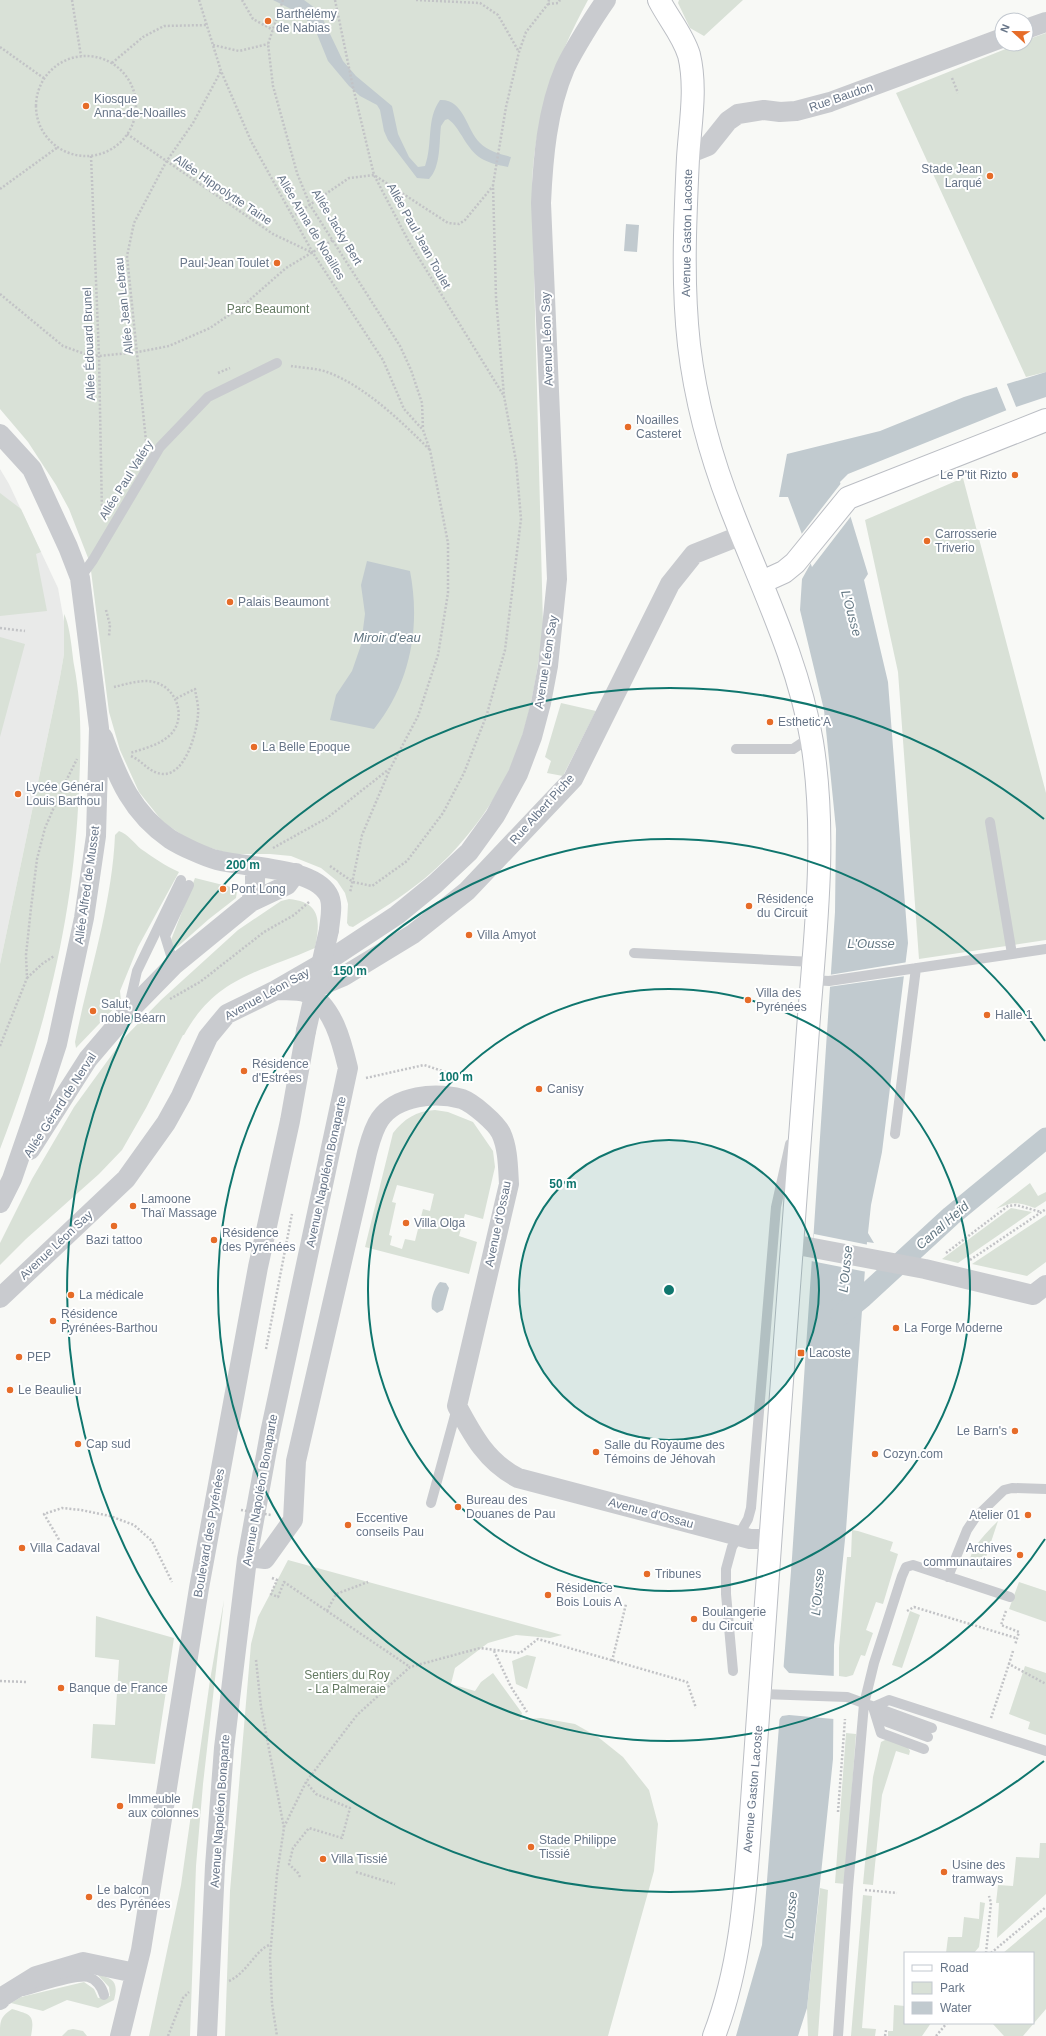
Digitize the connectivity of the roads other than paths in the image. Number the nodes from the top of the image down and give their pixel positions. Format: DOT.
graph roads {
  1 [pos="606,0"];
  2 [pos="666,6"];
  3 [pos="1046,22"];
  4 [pos="1034,26"];
  5 [pos="994,41"];
  6 [pos="688,154"];
  7 [pos="277,363"];
  8 [pos="1046,420"];
  9 [pos="0,434"];
  10 [pos="742,535"];
  11 [pos="80,578"];
  12 [pos="762,582"];
  13 [pos="99,728"];
  14 [pos="811,737"];
  15 [pos="736,749"];
  16 [pos="990,822"];
  17 [pos="255,868"];
  18 [pos="296,872"];
  19 [pos="251,902"];
  20 [pos="1046,949"];
  21 [pos="634,953"];
  22 [pos="1012,954"];
  23 [pos="174,966"];
  24 [pos="913,968"];
  25 [pos="818,974"];
  26 [pos="276,990"];
  27 [pos="306,992"];
  28 [pos="135,1005"];
  29 [pos="52,1059"];
  30 [pos="80,1073"];
  31 [pos="804,1086"];
  32 [pos="895,1134"];
  33 [pos="12,1179"];
  34 [pos="0,1203"];
  35 [pos="802,1245"];
  36 [pos="1042,1293"];
  37 [pos="0,1298"];
  38 [pos="457,1406"];
  39 [pos="1046,1489"];
  40 [pos="431,1503"];
  41 [pos="738,1536"];
  42 [pos="770,1539"];
  43 [pos="256,1558"];
  44 [pos="948,1577"];
  45 [pos="1010,1597"];
  46 [pos="734,1671"];
  47 [pos="766,1694"];
  48 [pos="869,1706"];
  49 [pos="930,1732"];
  50 [pos="924,1749"];
  51 [pos="1046,1751"];
  52 [pos="135,1973"];
  53 [pos="104,1995"];
  54 [pos="1,1998"];
  55 [pos="120,2036"];
  56 [pos="207,2036"];
  57 [pos="714,2036"];
  58 [pos="838,2036"];
  1 -- 26 [label="street, Avenue Léon Say"];
  2 -- 6 [label="main road, Avenue Gaston Lacoste"];
  3 -- 4 [label="street"];
  5 -- 6 [label="street, Rue Baudon"];
  6 -- 10 [label="main road, Avenue Gaston Lacoste"];
  7 -- 11 [label="lane, Allée Paul Valéry"];
  8 -- 12 [label="main road"];
  9 -- 11 [label="street, Allée Alfred de Musset"];
  10 -- 12 [label="main road, Avenue Gaston Lacoste"];
  10 -- 27 [label="street, Rue Albert Piche"];
  11 -- 13 [label="street, Allée Alfred de Musset"];
  12 -- 14 [label="main road, Avenue Gaston Lacoste"];
  13 -- 17 [label="street"];
  13 -- 29 [label="street, Allée Alfred de Musset"];
  14 -- 15 [label="lane"];
  14 -- 25 [label="main road, Avenue Gaston Lacoste"];
  16 -- 22 [label="lane"];
  17 -- 18 [label="street"];
  17 -- 19 [label="street"];
  18 -- 19 [label="street, Allée Gérard de Nerval"];
  18 -- 52 [label="street, Boulevard des Pyrénées, bridge"];
  19 -- 23 [label="street, Allée Gérard de Nerval"];
  20 -- 22 [label="lane"];
  21 -- 25 [label="lane"];
  22 -- 24 [label="lane"];
  23 -- 28 [label="street, Allée Gérard de Nerval"];
  23 -- 28 [label="lane"];
  24 -- 25 [label="lane"];
  24 -- 32 [label="lane"];
  25 -- 31 [label="main road, Avenue Gaston Lacoste"];
  26 -- 27 [label="street"];
  26 -- 37 [label="street, Avenue Léon Say"];
  27 -- 43 [label="street, Avenue Napoléon Bonaparte"];
  28 -- 30 [label="street, Allée Gérard de Nerval"];
  29 -- 30 [label="street"];
  29 -- 33 [label="street, Allée Alfred de Musset"];
  30 -- 33 [label="street, Allée Gérard de Nerval"];
  31 -- 35 [label="main road, Avenue Gaston Lacoste"];
  31 -- 41 [label="lane"];
  33 -- 34 [label="street, Allée Alfred de Musset"];
  35 -- 36 [label="street"];
  35 -- 42 [label="main road, Avenue Gaston Lacoste"];
  38 -- 40 [label="lane"];
  38 -- 41 [label="street, Avenue d'Ossau"];
  38 -- 43 [label="street, Avenue d'Ossau"];
  39 -- 44 [label="lane"];
  41 -- 42 [label="street, Avenue d'Ossau"];
  41 -- 46 [label="lane"];
  42 -- 47 [label="main road, Avenue Gaston Lacoste"];
  43 -- 56 [label="street, Avenue Napoléon Bonaparte"];
  44 -- 45 [label="lane"];
  44 -- 48 [label="lane"];
  47 -- 48 [label="lane"];
  47 -- 57 [label="main road, Avenue Gaston Lacoste"];
  48 -- 49 [label="lane"];
  48 -- 50 [label="lane"];
  48 -- 51 [label="lane"];
  48 -- 58 [label="lane"];
  52 -- 54 [label="street"];
  52 -- 55 [label="street, Boulevard des Pyrénées"];
  53 -- 54 [label="lane"];
}
